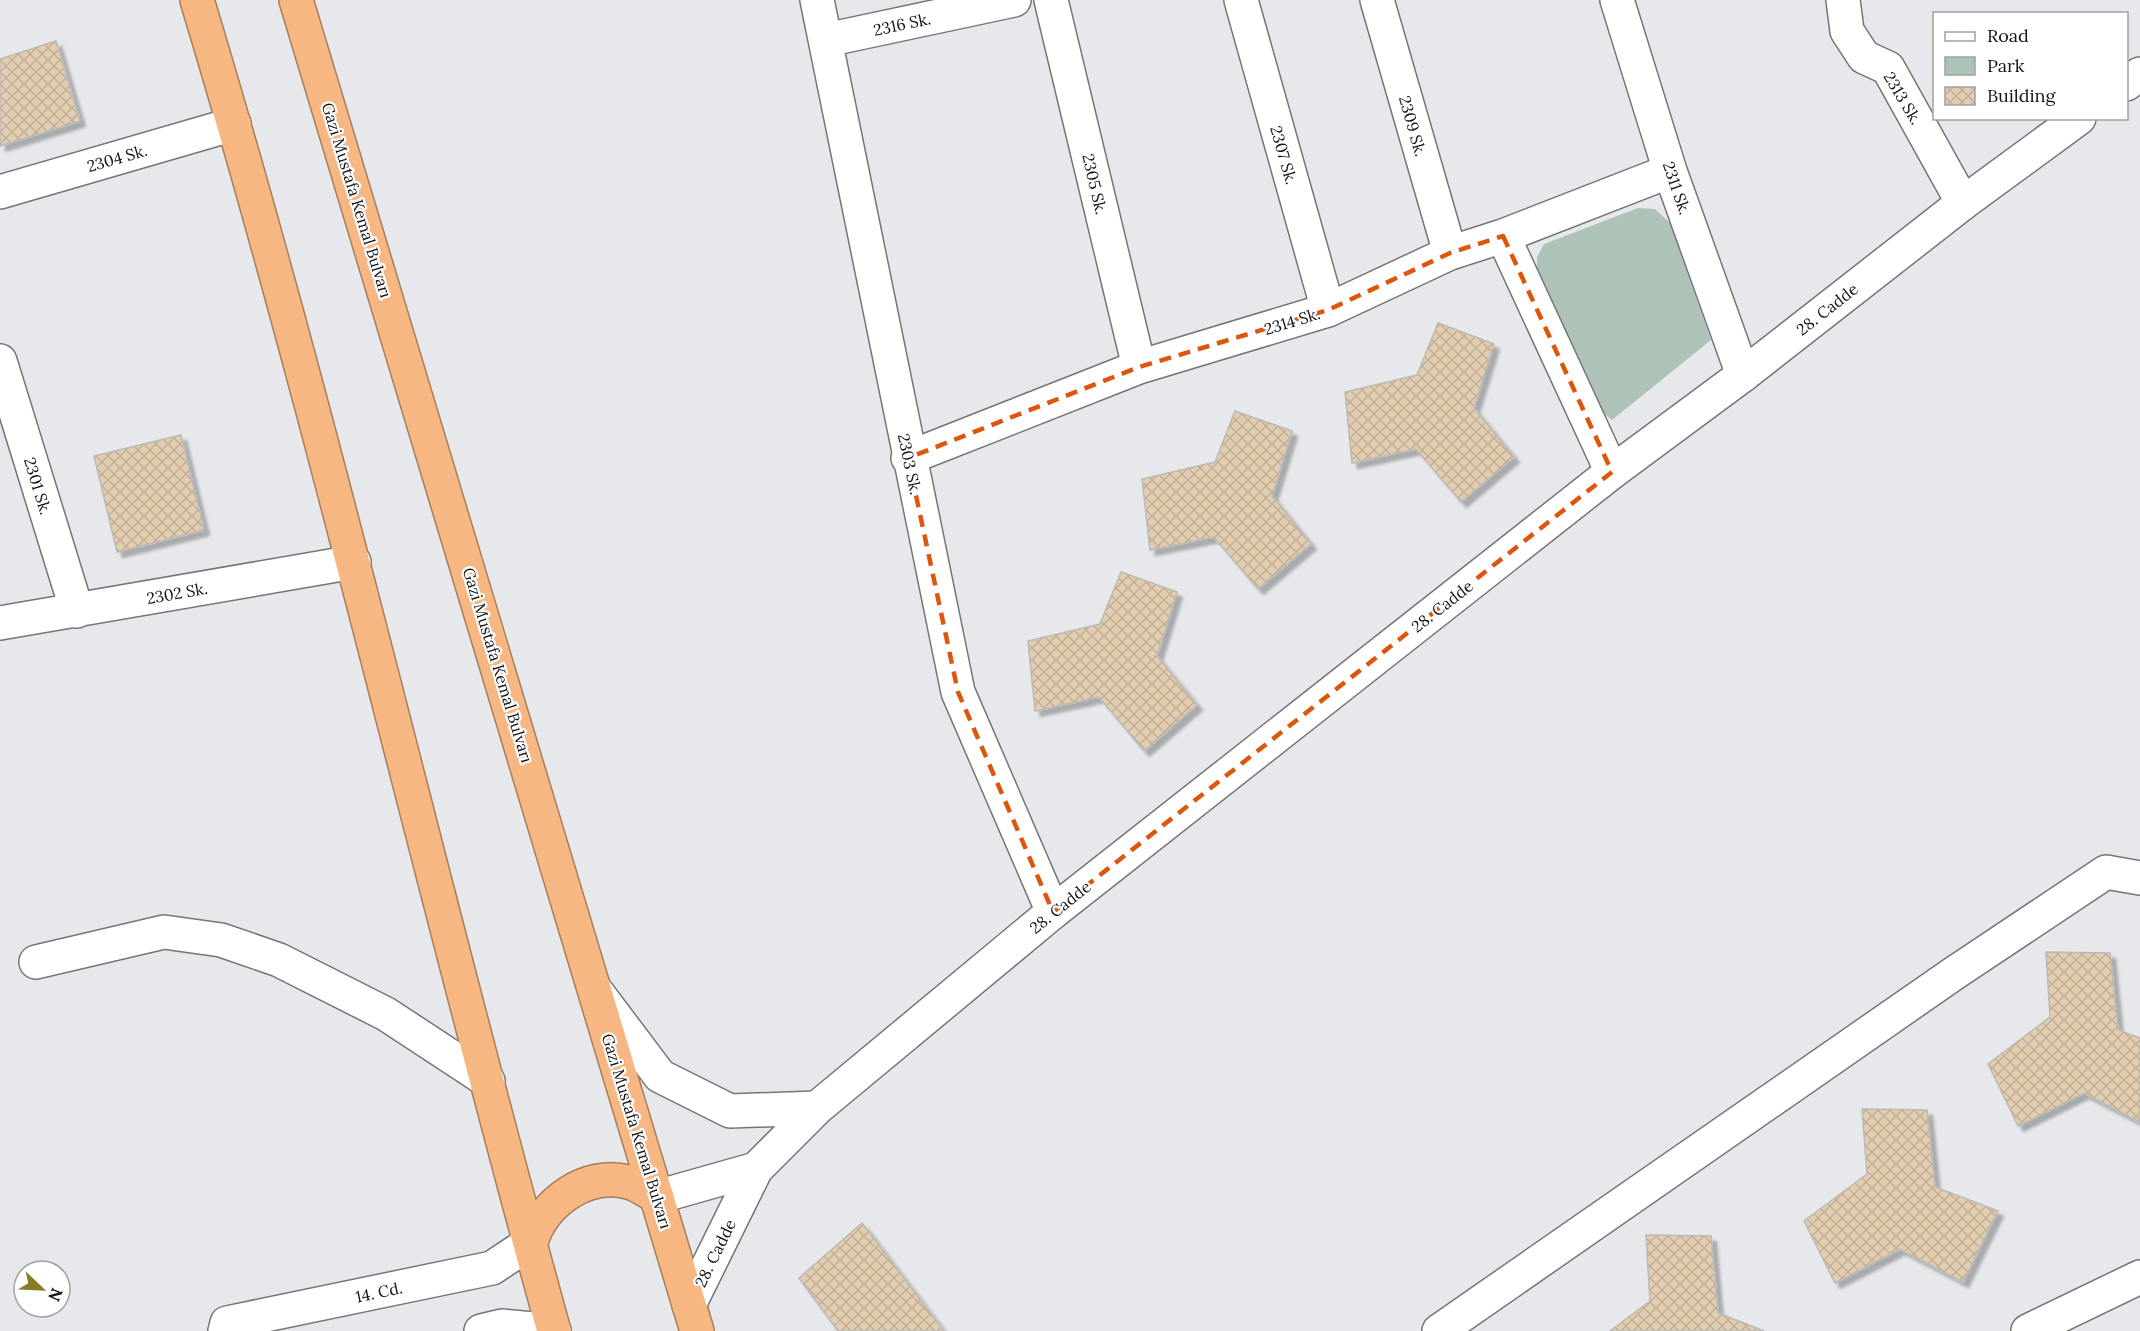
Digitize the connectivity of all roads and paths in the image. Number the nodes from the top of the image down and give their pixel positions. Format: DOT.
graph roads {
  1 [pos="197,0"];
  2 [pos="297,0"];
  3 [pos="817,0"];
  4 [pos="1014,0"];
  5 [pos="1051,0"];
  6 [pos="1240,0"];
  7 [pos="1377,0"];
  8 [pos="1617,0"];
  9 [pos="1843,0"];
  10 [pos="825,40"];
  11 [pos="2140,74"];
  12 [pos="2128,83"];
  13 [pos="2076,120"];
  14 [pos="234,124"];
  15 [pos="1670,171"];
  16 [pos="0,192"];
  17 [pos="1963,203"];
  18 [pos="1503,236"];
  19 [pos="1450,253"];
  20 [pos="1328,310"];
  21 [pos="0,361"];
  22 [pos="1139,367"];
  23 [pos="1743,375"];
  24 [pos="908,458"];
  25 [pos="1612,472"];
  26 [pos="354,562"];
  27 [pos="77,611"];
  28 [pos="0,623"];
  29 [pos="2140,878"];
  30 [pos="1053,912"];
  31 [pos="36,962"];
  32 [pos="596,991"];
  33 [pos="488,1081"];
  34 [pos="816,1108"];
  35 [pos="756,1169"];
  36 [pos="657,1197"];
  37 [pos="531,1242"];
  38 [pos="2140,1277"];
  39 [pos="686,1322"];
  40 [pos="1444,1329"];
  41 [pos="225,1331"];
  42 [pos="481,1331"];
  43 [pos="554,1331"];
  44 [pos="2028,1331"];
  1 -- 14 [label="highway"];
  2 -- 32 [label="highway, Gazi Mustafa Kemal Bulvarı"];
  3 -- 10 [label="street, 2303 Sk."];
  4 -- 10 [label="street, 2316 Sk."];
  5 -- 22 [label="street, 2305 Sk."];
  6 -- 20 [label="street, 2307 Sk."];
  7 -- 19 [label="street, 2309 Sk."];
  8 -- 15 [label="street, 2311 Sk."];
  9 -- 17 [label="street, 2313 Sk."];
  10 -- 24 [label="street, 2303 Sk."];
  11 -- 12 [label="street"];
  13 -- 17 [label="street, 28. Cadde"];
  14 -- 16 [label="street, 2304 Sk."];
  14 -- 26 [label="highway"];
  15 -- 18 [label="street, 2314 Sk."];
  15 -- 23 [label="street, 2311 Sk."];
  17 -- 23 [label="street, 28. Cadde"];
  18 -- 19 [label="street, 2314 Sk."];
  18 -- 25 [label="street"];
  19 -- 20 [label="street, 2314 Sk."];
  20 -- 22 [label="street, 2314 Sk."];
  21 -- 27 [label="street, 2301 Sk."];
  22 -- 24 [label="street, 2314 Sk."];
  23 -- 25 [label="street, 28. Cadde"];
  24 -- 30 [label="street, 2303 Sk."];
  25 -- 30 [label="street, 28. Cadde"];
  26 -- 27 [label="street, 2302 Sk."];
  26 -- 33 [label="highway"];
  27 -- 28 [label="street, 2302 Sk."];
  29 -- 40 [label="street"];
  30 -- 34 [label="street, 28. Cadde"];
  31 -- 33 [label="street"];
  32 -- 34 [label="street"];
  32 -- 36 [label="highway, Gazi Mustafa Kemal Bulvarı"];
  33 -- 37 [label="highway"];
  34 -- 35 [label="street, 28. Cadde"];
  35 -- 36 [label="street, 28. Cadde"];
  35 -- 39 [label="street, 28. Cadde"];
  36 -- 37 [label="highway"];
  36 -- 39 [label="highway, Gazi Mustafa Kemal Bulvarı"];
  37 -- 41 [label="street, 14. Cd."];
  37 -- 43 [label="highway"];
  38 -- 44 [label="street"];
  42 -- 43 [label="street"];
}
